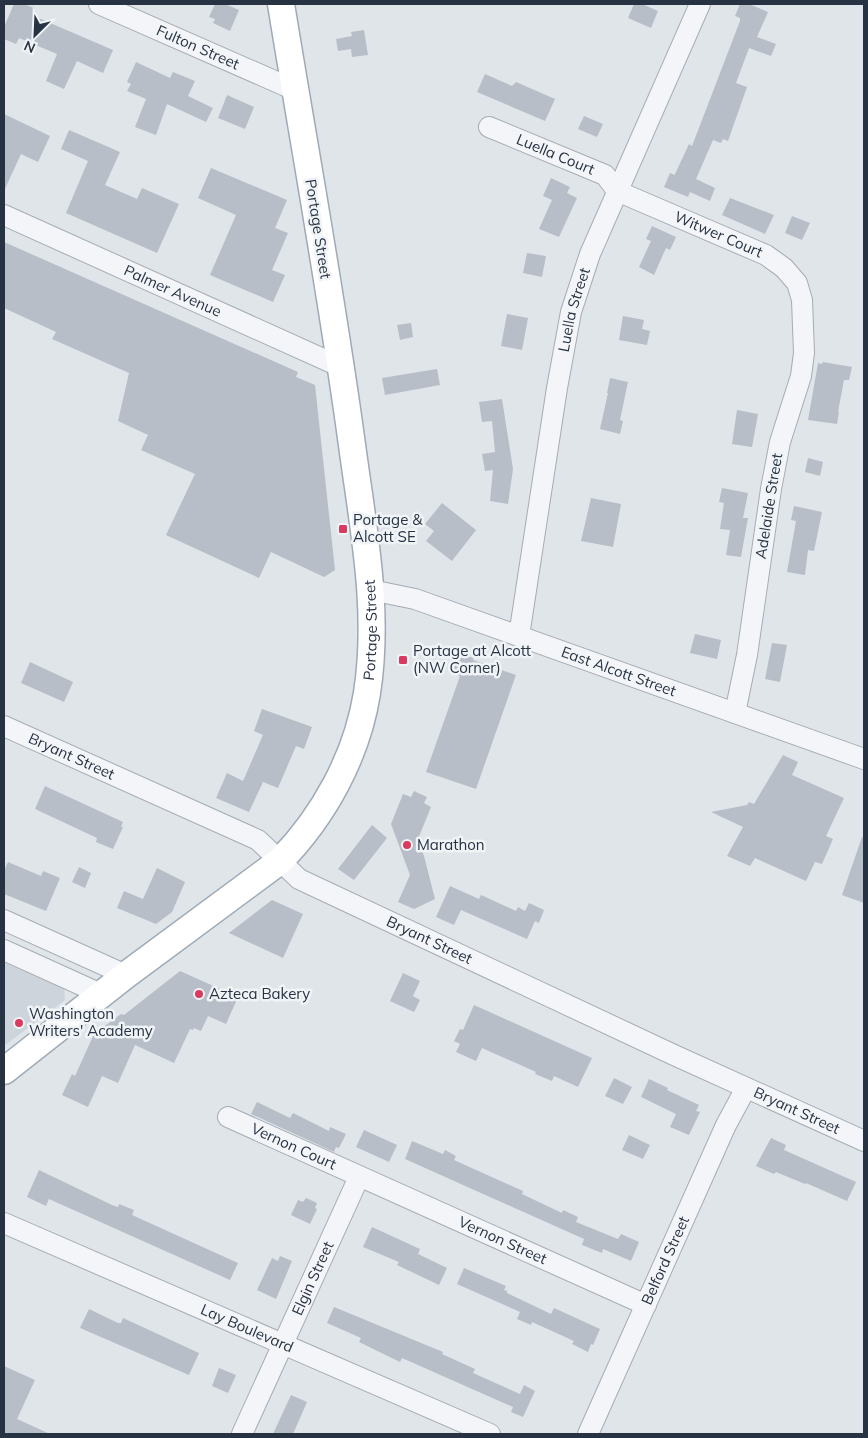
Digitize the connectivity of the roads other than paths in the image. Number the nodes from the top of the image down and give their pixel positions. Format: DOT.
graph roads {
  1 [pos="100,4"];
  2 [pos="281,4"];
  3 [pos="700,4"];
  4 [pos="295,90"];
  5 [pos="489,127"];
  6 [pos="617,191"];
  7 [pos="4,215"];
  8 [pos="802,300"];
  9 [pos="341,367"];
  10 [pos="372,590"];
  11 [pos="519,636"];
  12 [pos="735,714"];
  13 [pos="4,726"];
  14 [pos="864,759"];
  15 [pos="280,861"];
  16 [pos="4,920"];
  17 [pos="4,950"];
  18 [pos="126,975"];
  19 [pos="102,994"];
  20 [pos="4,1071"];
  21 [pos="746,1088"];
  22 [pos="228,1117"];
  23 [pos="864,1141"];
  24 [pos="359,1177"];
  25 [pos="4,1223"];
  26 [pos="646,1305"];
  27 [pos="283,1343"];
  28 [pos="242,1434"];
  29 [pos="490,1434"];
  30 [pos="588,1434"];
  1 -- 4 [label="street, Fulton Street"];
  2 -- 4 [label="main road, Portage Street"];
  3 -- 6 [label="street, Luella Street"];
  4 -- 9 [label="main road, Portage Street"];
  5 -- 6 [label="street, Luella Court"];
  6 -- 8 [label="street, Witwer Court"];
  6 -- 11 [label="street, Luella Street"];
  7 -- 9 [label="street, Palmer Avenue"];
  8 -- 12 [label="street, Adelaide Street"];
  9 -- 10 [label="main road, Portage Street"];
  10 -- 11 [label="street, East Alcott Street"];
  10 -- 15 [label="main road, Portage Street"];
  11 -- 12 [label="street, East Alcott Street"];
  12 -- 14 [label="street, East Alcott Street"];
  13 -- 15 [label="street, Bryant Street"];
  15 -- 18 [label="main road, Portage Street"];
  15 -- 21 [label="street, Bryant Street"];
  16 -- 18 [label="street"];
  17 -- 19 [label="street"];
  18 -- 19 [label="main road, Portage Street"];
  19 -- 20 [label="main road, Portage Street"];
  21 -- 23 [label="street, Bryant Street"];
  21 -- 26 [label="street, Belford Street"];
  22 -- 24 [label="street, Vernon Court"];
  24 -- 26 [label="street, Vernon Street"];
  24 -- 27 [label="street, Elgin Street"];
  25 -- 27 [label="street, Lay Boulevard"];
  26 -- 30 [label="street, Belford Street"];
  27 -- 28 [label="street, Elgin Street"];
  27 -- 29 [label="street, Lay Boulevard"];
}
